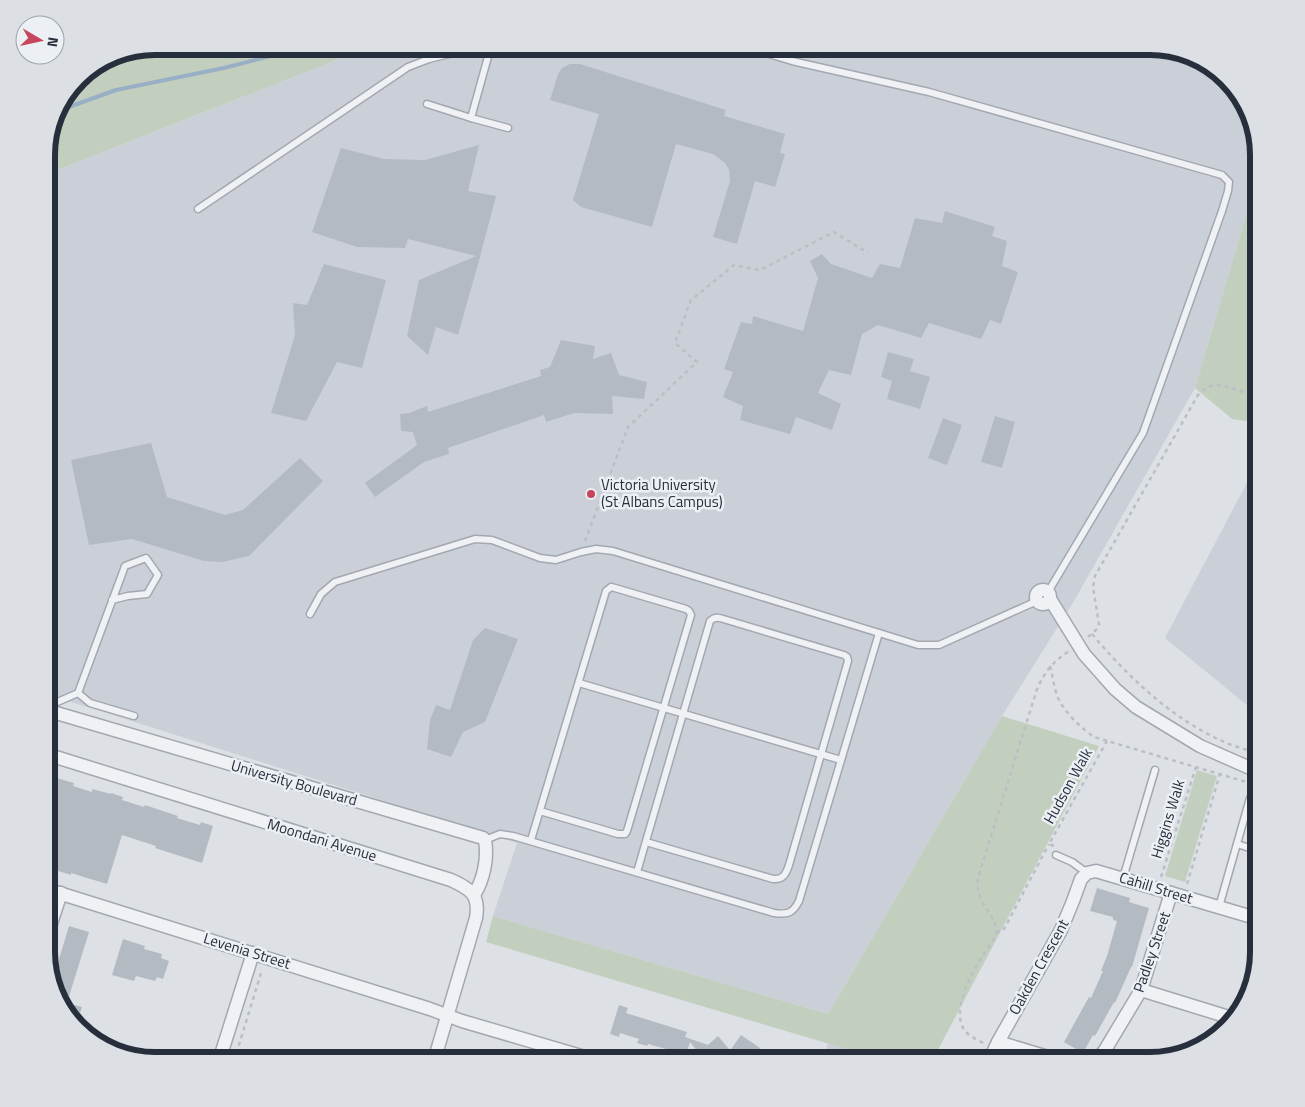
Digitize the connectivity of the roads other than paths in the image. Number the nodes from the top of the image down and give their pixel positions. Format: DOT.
graph roads {
  1 [pos="445,55"];
  2 [pos="488,55"];
  3 [pos="772,55"];
  4 [pos="427,104"];
  5 [pos="471,118"];
  6 [pos="508,128"];
  7 [pos="198,209"];
  8 [pos="1045,599"];
  9 [pos="112,600"];
  10 [pos="310,614"];
  11 [pos="879,633"];
  12 [pos="579,683"];
  13 [pos="78,693"];
  14 [pos="55,704"];
  15 [pos="663,708"];
  16 [pos="55,711"];
  17 [pos="684,713"];
  18 [pos="134,716"];
  19 [pos="821,754"];
  20 [pos="55,757"];
  21 [pos="841,760"];
  22 [pos="1250,768"];
  23 [pos="1156,770"];
  24 [pos="1250,798"];
  25 [pos="540,811"];
  26 [pos="486,840"];
  27 [pos="531,840"];
  28 [pos="646,842"];
  29 [pos="1237,844"];
  30 [pos="1250,848"];
  31 [pos="1056,856"];
  32 [pos="637,872"];
  33 [pos="1087,873"];
  34 [pos="1123,878"];
  35 [pos="55,892"];
  36 [pos="60,893"];
  37 [pos="1171,893"];
  38 [pos="474,895"];
  39 [pos="1219,907"];
  40 [pos="55,909"];
  41 [pos="1250,916"];
  42 [pos="253,953"];
  43 [pos="1141,990"];
  44 [pos="448,1015"];
  45 [pos="1226,1016"];
  46 [pos="998,1042"];
  47 [pos="222,1052"];
  48 [pos="437,1052"];
  49 [pos="567,1052"];
  50 [pos="993,1052"];
  51 [pos="1023,1052"];
  52 [pos="1103,1052"];
  1 -- 7 [label="lane"];
  2 -- 5 [label="lane"];
  3 -- 8 [label="lane"];
  4 -- 5 [label="lane"];
  5 -- 6 [label="lane"];
  8 -- 11 [label="lane"];
  8 -- 22 [label="street"];
  9 -- 9 [label="lane"];
  9 -- 13 [label="lane"];
  10 -- 11 [label="lane"];
  11 -- 21 [label="lane"];
  12 -- 15 [label="lane"];
  12 -- 15 [label="lane"];
  12 -- 25 [label="lane"];
  13 -- 14 [label="lane"];
  13 -- 18 [label="lane"];
  15 -- 17 [label="lane"];
  15 -- 25 [label="lane"];
  16 -- 26 [label="street, University Boulevard"];
  17 -- 19 [label="lane"];
  17 -- 19 [label="lane"];
  17 -- 28 [label="lane"];
  19 -- 21 [label="lane"];
  19 -- 28 [label="lane"];
  20 -- 38 [label="street, Moondani Avenue"];
  21 -- 32 [label="lane"];
  23 -- 34 [label="lane"];
  24 -- 29 [label="lane"];
  25 -- 27 [label="lane"];
  26 -- 27 [label="lane"];
  26 -- 38 [label="street"];
  27 -- 32 [label="lane"];
  28 -- 32 [label="lane"];
  29 -- 30 [label="lane"];
  29 -- 39 [label="lane"];
  31 -- 33 [label="lane, Cahill Street"];
  33 -- 34 [label="street, Cahill Street"];
  33 -- 46 [label="street, Oakden Crescent"];
  34 -- 37 [label="street, Cahill Street"];
  35 -- 36 [label="street, Levenia Street"];
  36 -- 40 [label="street"];
  36 -- 42 [label="street, Levenia Street"];
  37 -- 39 [label="street, Cahill Street"];
  37 -- 43 [label="street, Padley Street"];
  38 -- 44 [label="street"];
  39 -- 41 [label="street, Cahill Street"];
  42 -- 44 [label="street, Levenia Street"];
  42 -- 47 [label="street"];
  43 -- 45 [label="street"];
  43 -- 52 [label="street, Padley Street"];
  44 -- 48 [label="street"];
  44 -- 49 [label="street, Levenia Street"];
  46 -- 50 [label="street, Oakden Crescent"];
  46 -- 51 [label="street"];
}
